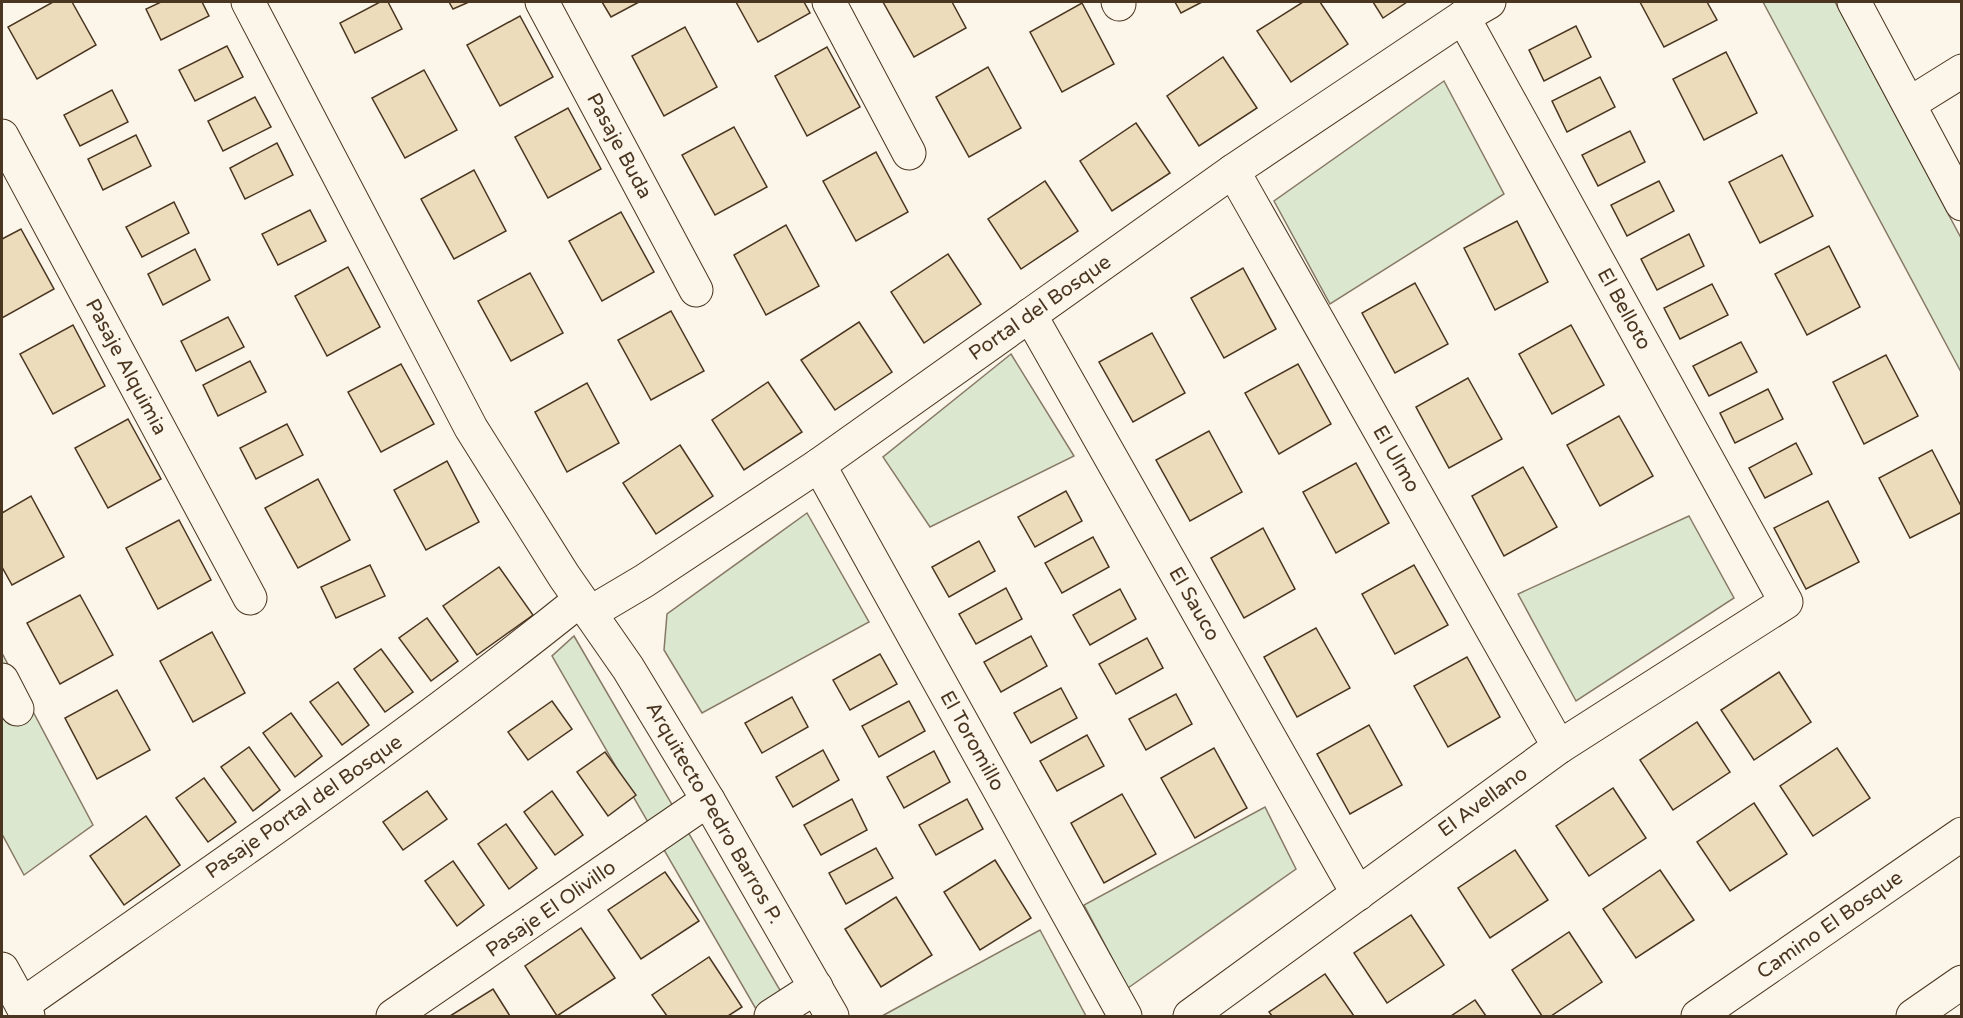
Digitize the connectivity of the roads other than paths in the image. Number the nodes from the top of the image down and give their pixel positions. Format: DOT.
graph roads {
  1 [pos="248,2"];
  2 [pos="542,2"];
  3 [pos="829,2"];
  4 [pos="1854,2"];
  5 [pos="1476,9"];
  6 [pos="1962,72"];
  7 [pos="1909,104"];
  8 [pos="2,136"];
  9 [pos="909,153"];
  10 [pos="1233,171"];
  11 [pos="1962,204"];
  12 [pos="696,290"];
  13 [pos="1030,315"];
  14 [pos="819,465"];
  15 [pos="250,598"];
  16 [pos="1786,602"];
  17 [pos="585,606"];
  18 [pos="2,680"];
  19 [pos="18,709"];
  20 [pos="1559,747"];
  21 [pos="708,800"];
  22 [pos="1962,834"];
  23 [pos="1358,894"];
  24 [pos="2,969"];
  25 [pos="1962,982"];
  26 [pos="816,987"];
  27 [pos="25,1011"];
  28 [pos="393,1017"];
  29 [pos="771,1017"];
  30 [pos="832,1017"];
  31 [pos="1125,1017"];
  32 [pos="1190,1017"];
  33 [pos="1698,1017"];
  34 [pos="1913,1017"];
  1 -- 17 [label="street, Arquitecto Pedro Barros P."];
  2 -- 12 [label="street, Pasaje Buda"];
  3 -- 9 [label="street"];
  4 -- 7 [label="street"];
  5 -- 10 [label="street, Portal del Bosque"];
  5 -- 16 [label="street, El Belloto"];
  6 -- 7 [label="street"];
  7 -- 11 [label="street"];
  8 -- 15 [label="street, Pasaje Alquimia"];
  10 -- 13 [label="street, Portal del Bosque"];
  10 -- 20 [label="street, El Ulmo"];
  13 -- 14 [label="street, Portal del Bosque"];
  13 -- 23 [label="street, El Sauco"];
  14 -- 17 [label="street, Portal del Bosque"];
  14 -- 31 [label="street, El Toromillo"];
  16 -- 20 [label="street, El Avellano"];
  17 -- 21 [label="street, Arquitecto Pedro Barros P."];
  17 -- 27 [label="street, Pasaje Portal del Bosque"];
  18 -- 19 [label="street"];
  20 -- 23 [label="street, El Avellano"];
  21 -- 26 [label="street, Arquitecto Pedro Barros P."];
  21 -- 28 [label="street, Pasaje El Olivillo"];
  22 -- 33 [label="street, Camino El Bosque"];
  23 -- 32 [label="street, El Avellano"];
  24 -- 27 [label="street"];
  25 -- 34 [label="street"];
  26 -- 29 [label="street"];
  26 -- 30 [label="street, Arquitecto Pedro Barros P."];
}
